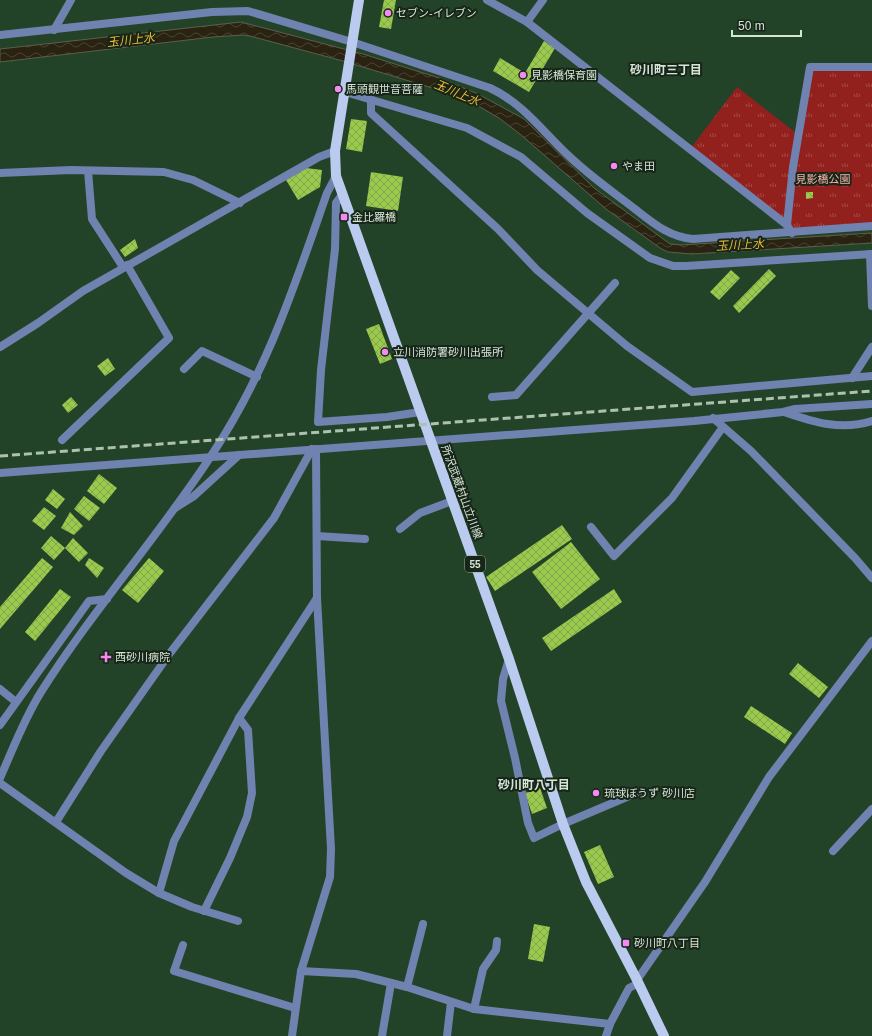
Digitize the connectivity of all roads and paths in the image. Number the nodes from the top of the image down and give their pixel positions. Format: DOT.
graph roads {
  1 [pos="71,0"];
  2 [pos="359,0"];
  3 [pos="487,0"];
  4 [pos="543,0"];
  5 [pos="527,22"];
  6 [pos="54,30"];
  7 [pos="0,35"];
  8 [pos="352,44"];
  9 [pos="872,67"];
  10 [pos="344,92"];
  11 [pos="371,100"];
  12 [pos="335,151"];
  13 [pos="88,171"];
  14 [pos="0,173"];
  15 [pos="336,176"];
  16 [pos="342,195"];
  17 [pos="240,203"];
  18 [pos="787,225"];
  19 [pos="872,226"];
  20 [pos="792,233"];
  21 [pos="871,254"];
  22 [pos="125,266"];
  23 [pos="615,283"];
  24 [pos="872,306"];
  25 [pos="587,313"];
  26 [pos="0,347"];
  27 [pos="872,347"];
  28 [pos="184,369"];
  29 [pos="872,376"];
  30 [pos="257,377"];
  31 [pos="852,378"];
  32 [pos="492,397"];
  33 [pos="872,404"];
  34 [pos="420,412"];
  35 [pos="783,412"];
  36 [pos="713,418"];
  37 [pos="872,421"];
  38 [pos="723,427"];
  39 [pos="62,440"];
  40 [pos="430,440"];
  41 [pos="314,449"];
  42 [pos="239,455"];
  43 [pos="211,456"];
  44 [pos="0,473"];
  45 [pos="452,501"];
  46 [pos="172,509"];
  47 [pos="591,526"];
  48 [pos="400,529"];
  49 [pos="318,536"];
  50 [pos="365,539"];
  51 [pos="872,578"];
  52 [pos="317,598"];
  53 [pos="107,599"];
  54 [pos="872,641"];
  55 [pos="509,659"];
  56 [pos="0,689"];
  57 [pos="16,702"];
  58 [pos="238,718"];
  59 [pos="0,724"];
  60 [pos="0,778"];
  61 [pos="0,783"];
  62 [pos="641,791"];
  63 [pos="872,809"];
  64 [pos="56,822"];
  65 [pos="563,824"];
  66 [pos="833,851"];
  67 [pos="159,893"];
  68 [pos="204,911"];
  69 [pos="238,921"];
  70 [pos="423,924"];
  71 [pos="497,941"];
  72 [pos="183,945"];
  73 [pos="301,971"];
  74 [pos="638,982"];
  75 [pos="391,983"];
  76 [pos="407,987"];
  77 [pos="451,1002"];
  78 [pos="295,1008"];
  79 [pos="474,1009"];
  80 [pos="610,1024"];
  81 [pos="292,1036"];
  82 [pos="382,1036"];
  83 [pos="446,1036"];
  84 [pos="606,1036"];
  85 [pos="664,1036"];
  1 -- 6 [label="street"];
  2 -- 8 [label="main road, 55"];
  3 -- 5 [label="street"];
  4 -- 5 [label="street"];
  5 -- 18 [label="street"];
  6 -- 7 [label="street"];
  6 -- 8 [label="street"];
  8 -- 10 [label="main road, 所沢武蔵村山立川線 / 55"];
  8 -- 20 [label="street"];
  9 -- 18 [label="street"];
  10 -- 11 [label="street"];
  10 -- 12 [label="main road, 所沢武蔵村山立川線 / 55"];
  11 -- 21 [label="street"];
  11 -- 25 [label="street"];
  12 -- 15 [label="main road, 所沢武蔵村山立川線 / 55"];
  12 -- 17 [label="street"];
  13 -- 14 [label="street"];
  13 -- 17 [label="street"];
  13 -- 22 [label="street"];
  15 -- 16 [label="main road, 所沢武蔵村山立川線 / 55"];
  15 -- 30 [label="street"];
  16 -- 34 [label="main road, 所沢武蔵村山立川線 / 55"];
  16 -- 34 [label="street"];
  17 -- 22 [label="street"];
  18 -- 20 [label="street"];
  19 -- 20 [label="street"];
  21 -- 24 [label="street"];
  22 -- 26 [label="street"];
  22 -- 39 [label="street"];
  23 -- 25 [label="street"];
  25 -- 31 [label="street"];
  25 -- 32 [label="street"];
  27 -- 31 [label="street"];
  28 -- 30 [label="street"];
  29 -- 31 [label="street"];
  30 -- 43 [label="street"];
  33 -- 35 [label="street"];
  34 -- 40 [label="main road, 所沢武蔵村山立川線 / 55"];
  35 -- 36 [label="street"];
  35 -- 37 [label="street"];
  36 -- 38 [label="street"];
  36 -- 40 [label="street"];
  38 -- 47 [label="street"];
  38 -- 51 [label="street"];
  40 -- 41 [label="street"];
  40 -- 45 [label="main road, 所沢武蔵村山立川線 / 55"];
  41 -- 42 [label="street"];
  41 -- 49 [label="street"];
  41 -- 64 [label="street"];
  42 -- 43 [label="street"];
  42 -- 46 [label="street"];
  43 -- 44 [label="street"];
  43 -- 46 [label="street"];
  45 -- 48 [label="street"];
  45 -- 55 [label="main road, 所沢武蔵村山立川線 / 55"];
  46 -- 53 [label="street"];
  49 -- 50 [label="street"];
  49 -- 52 [label="street"];
  52 -- 58 [label="street"];
  52 -- 73 [label="street"];
  53 -- 57 [label="street"];
  53 -- 60 [label="street"];
  54 -- 74 [label="street"];
  55 -- 65 [label="main road, 所沢武蔵村山立川線 / 55"];
  55 -- 65 [label="street"];
  56 -- 57 [label="street"];
  57 -- 59 [label="street"];
  58 -- 67 [label="street"];
  58 -- 68 [label="street"];
  61 -- 64 [label="street"];
  62 -- 65 [label="street"];
  63 -- 66 [label="street"];
  64 -- 67 [label="street"];
  65 -- 74 [label="main road, 所沢武蔵村山立川線 / 55"];
  67 -- 68 [label="street"];
  68 -- 69 [label="street"];
  70 -- 76 [label="street"];
  71 -- 79 [label="street"];
  72 -- 78 [label="street"];
  73 -- 75 [label="street"];
  73 -- 78 [label="street"];
  74 -- 80 [label="street"];
  74 -- 85 [label="main road, 所沢武蔵村山立川線 / 55"];
  75 -- 76 [label="street"];
  75 -- 82 [label="street"];
  76 -- 77 [label="street"];
  77 -- 79 [label="street"];
  77 -- 83 [label="street"];
  78 -- 81 [label="street"];
  79 -- 80 [label="street"];
  80 -- 84 [label="street"];
}
